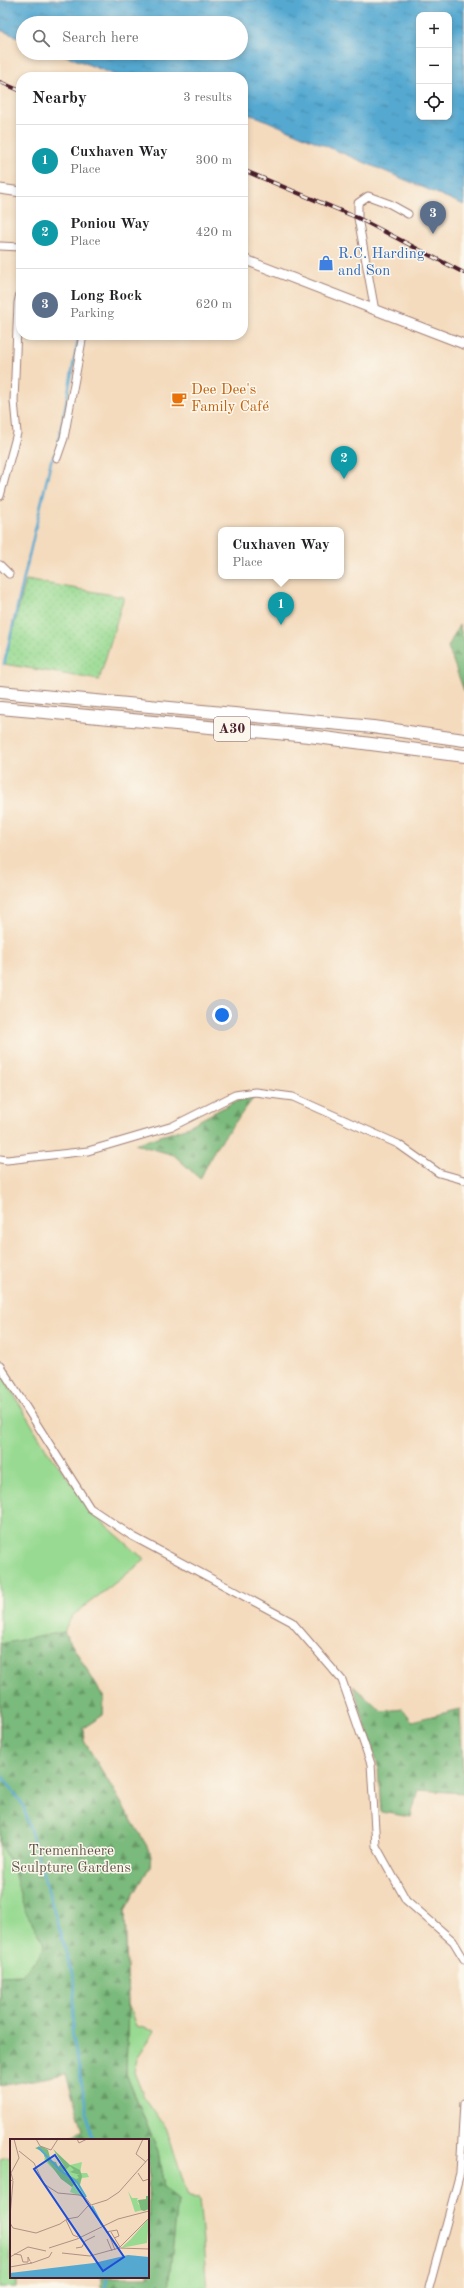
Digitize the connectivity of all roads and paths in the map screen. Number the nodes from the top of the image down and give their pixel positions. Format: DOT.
graph roads {
  1 [pos="0,188"];
  2 [pos="16,191"];
  3 [pos="408,214"];
  4 [pos="0,246"];
  5 [pos="16,248"];
  6 [pos="248,261"];
  7 [pos="375,311"];
  8 [pos="16,340"];
  9 [pos="82,340"];
  10 [pos="464,344"];
  11 [pos="58,458"];
  12 [pos="0,496"];
  13 [pos="0,565"];
  14 [pos="9,574"];
  15 [pos="0,692"];
  16 [pos="0,708"];
  17 [pos="464,740"];
  18 [pos="464,756"];
  19 [pos="0,1159"];
  20 [pos="464,1180"];
  21 [pos="0,1366"];
  22 [pos="464,1958"];
  23 [pos="464,2103"];
  24 [pos="429,2288"];
  1 -- 2 [label="street"];
  3 -- 7 [label="street"];
  4 -- 5 [label="street"];
  6 -- 7 [label="street"];
  7 -- 10 [label="street"];
  8 -- 12 [label="street"];
  9 -- 11 [label="street"];
  13 -- 14 [label="street"];
  15 -- 17 [label="highway, A30"];
  16 -- 18 [label="highway, A30"];
  19 -- 20 [label="street"];
  21 -- 22 [label="street"];
  23 -- 24 [label="street"];
}
